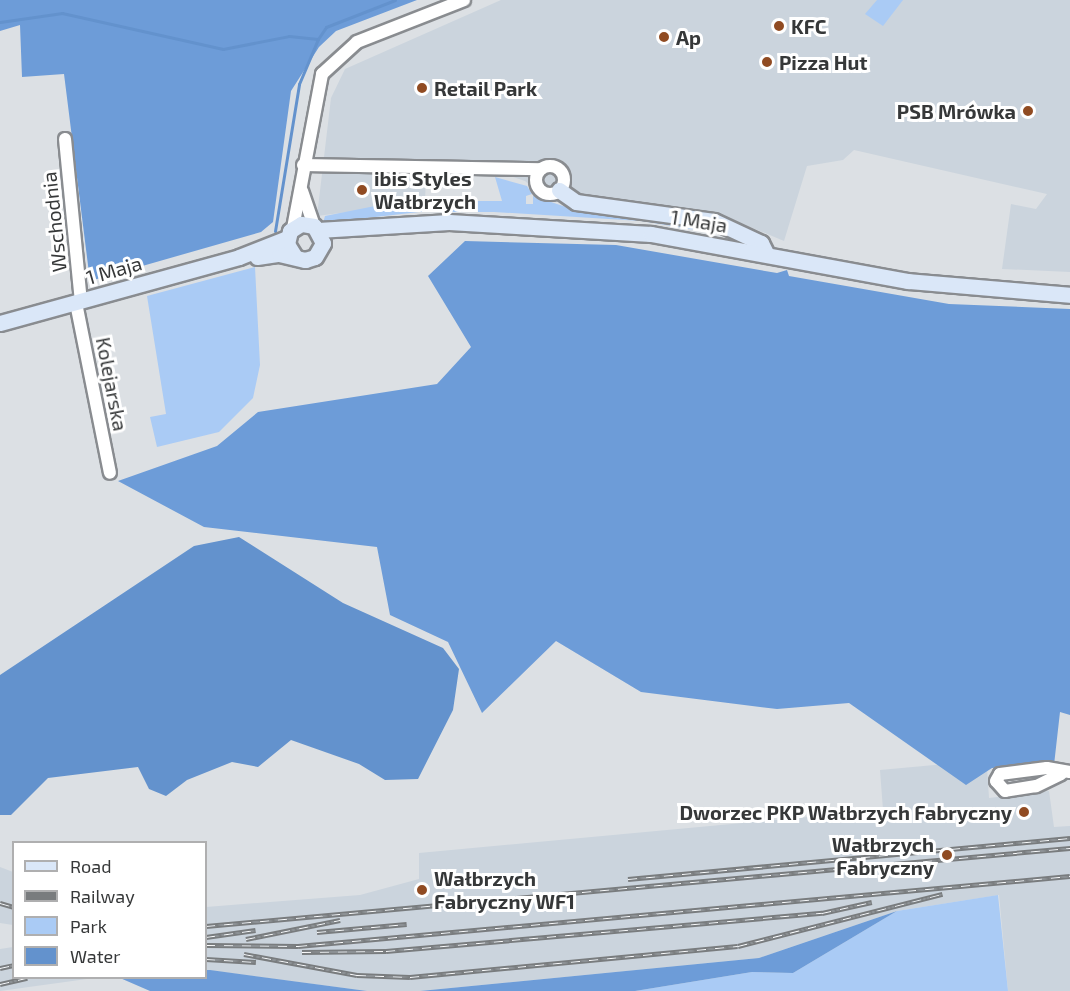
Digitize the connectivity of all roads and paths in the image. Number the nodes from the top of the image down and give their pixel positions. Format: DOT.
graph roads {
  1 [pos="464,0"];
  2 [pos="65,139"];
  3 [pos="303,165"];
  4 [pos="541,169"];
  5 [pos="511,170"];
  6 [pos="301,182"];
  7 [pos="536,183"];
  8 [pos="559,190"];
  9 [pos="290,233"];
  10 [pos="318,233"];
  11 [pos="767,255"];
  12 [pos="239,257"];
  13 [pos="295,257"];
  14 [pos="1070,295"];
  15 [pos="79,302"];
  16 [pos="0,323"];
  17 [pos="110,473"];
  18 [pos="1066,773"];
  1 -- 3 [label="street"];
  2 -- 15 [label="street, Wschodnia"];
  3 -- 5 [label="street"];
  3 -- 6 [label="street"];
  4 -- 5 [label="street"];
  4 -- 7 [label="street"];
  4 -- 8 [label="street"];
  5 -- 7 [label="street"];
  6 -- 9 [label="street"];
  6 -- 10 [label="street"];
  7 -- 8 [label="street"];
  8 -- 11 [label="main road"];
  9 -- 10 [label="main road, 1 Maja"];
  9 -- 12 [label="main road, 1 Maja"];
  9 -- 13 [label="main road"];
  10 -- 11 [label="main road, 1 Maja"];
  10 -- 13 [label="main road"];
  11 -- 14 [label="main road, 1 Maja"];
  12 -- 13 [label="main road, 1 Maja"];
  12 -- 15 [label="main road, 1 Maja"];
  15 -- 16 [label="main road, 1 Maja"];
  15 -- 17 [label="street, Kolejarska"];
  18 -- 18 [label="street"];
}
